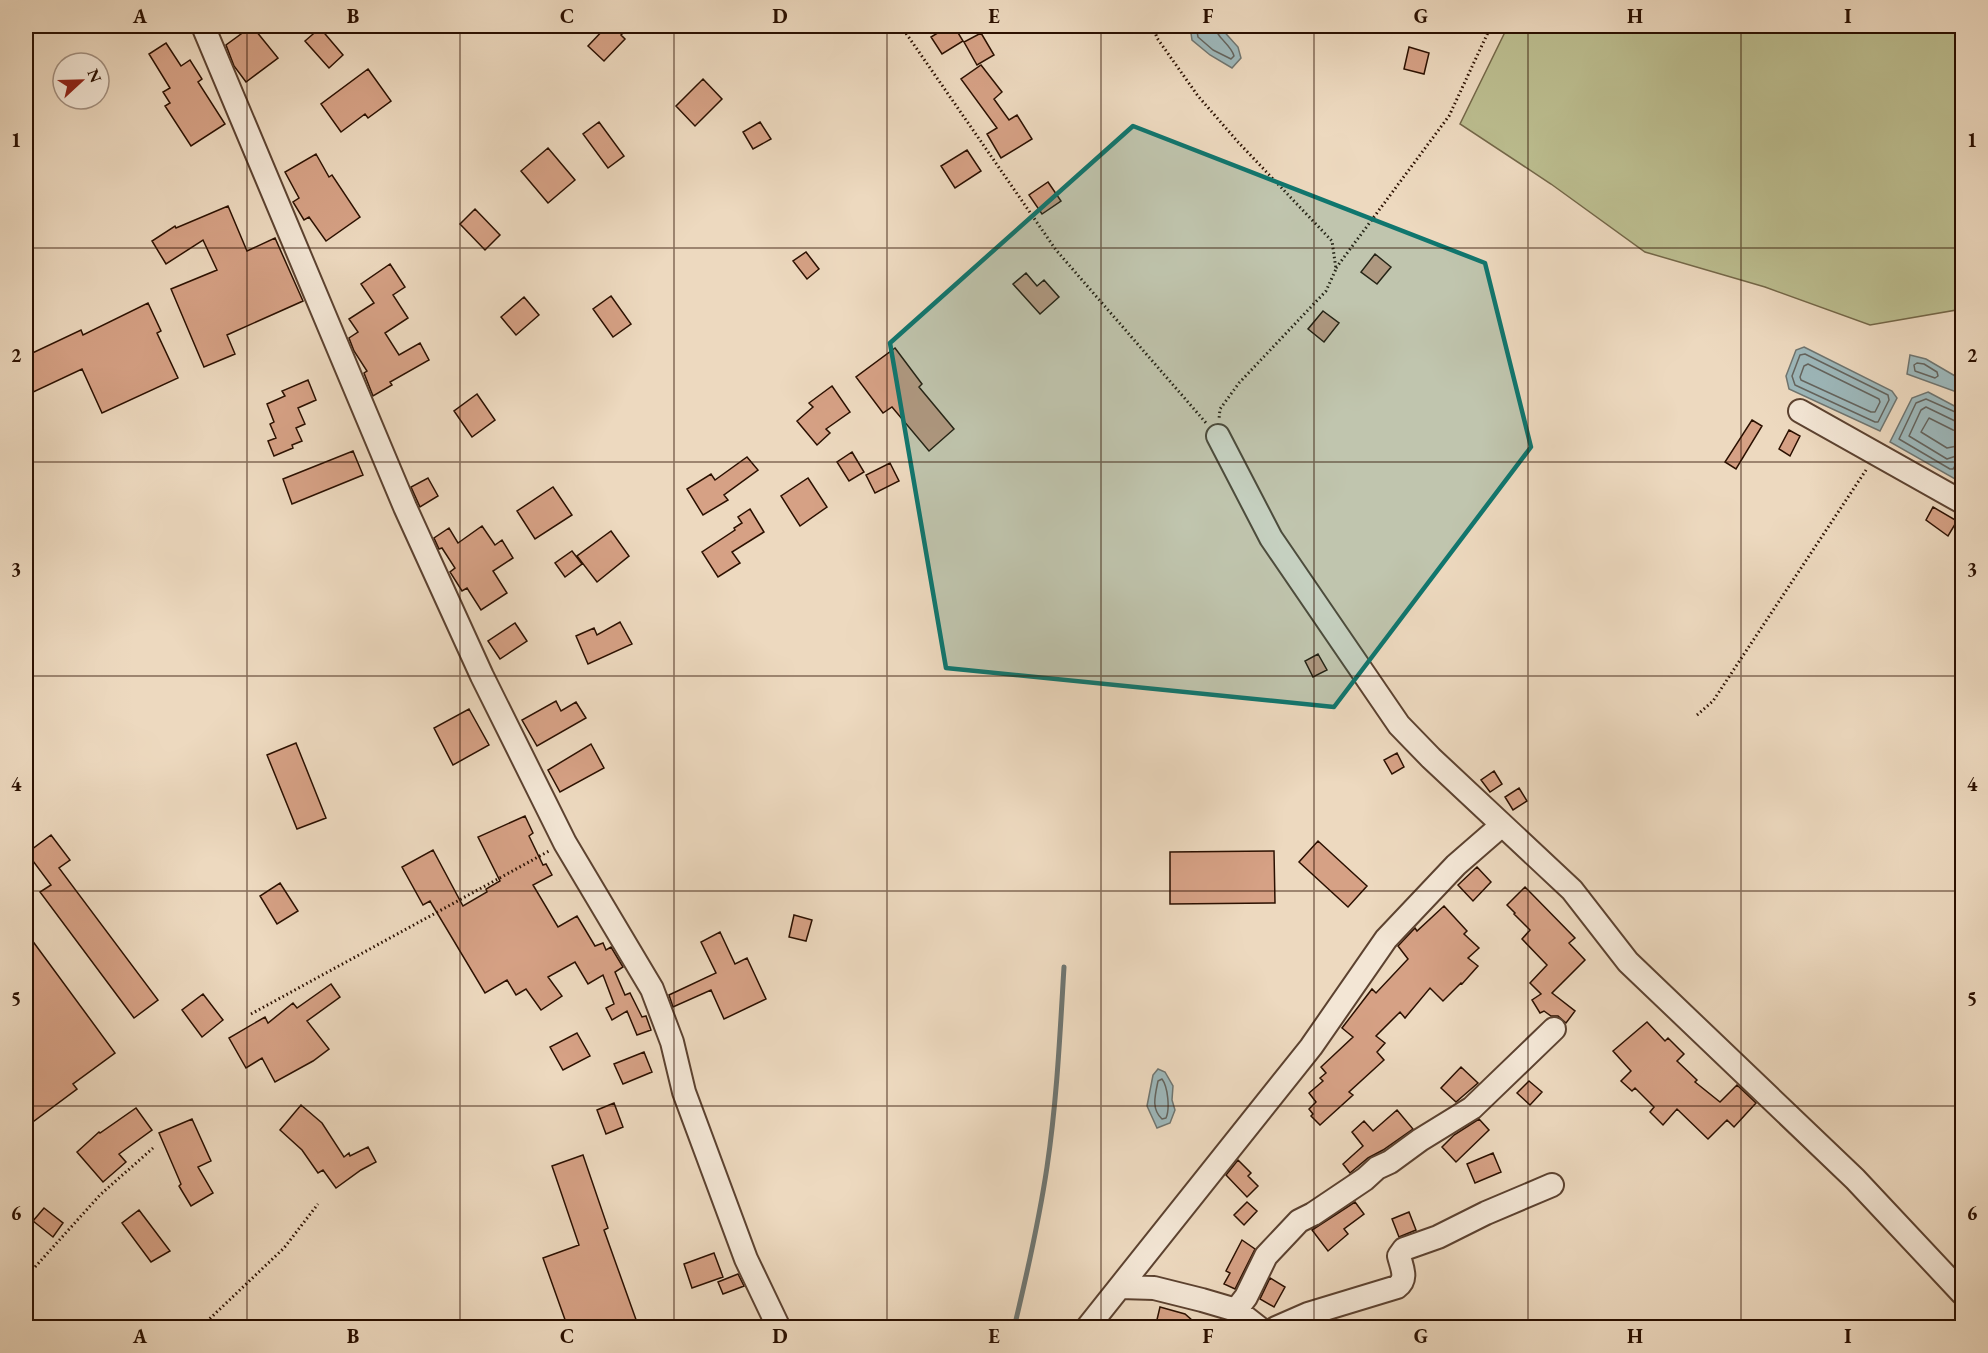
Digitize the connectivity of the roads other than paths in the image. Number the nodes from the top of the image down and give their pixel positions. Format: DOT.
graph roads {
  1 [pos="203,26"];
  2 [pos="1800,411"];
  3 [pos="1218,436"];
  4 [pos="1962,502"];
  5 [pos="1502,825"];
  6 [pos="1554,1029"];
  7 [pos="1552,1185"];
  8 [pos="1120,1287"];
  9 [pos="1962,1293"];
  10 [pos="1236,1311"];
  11 [pos="779,1328"];
  12 [pos="1087,1328"];
  13 [pos="1259,1328"];
  14 [pos="1276,1328"];
  1 -- 11 [label="street"];
  2 -- 4 [label="street"];
  3 -- 5 [label="street"];
  5 -- 8 [label="street"];
  5 -- 9 [label="street"];
  6 -- 10 [label="street"];
  7 -- 14 [label="street"];
  8 -- 10 [label="street"];
  8 -- 12 [label="street"];
  10 -- 13 [label="street"];
}
